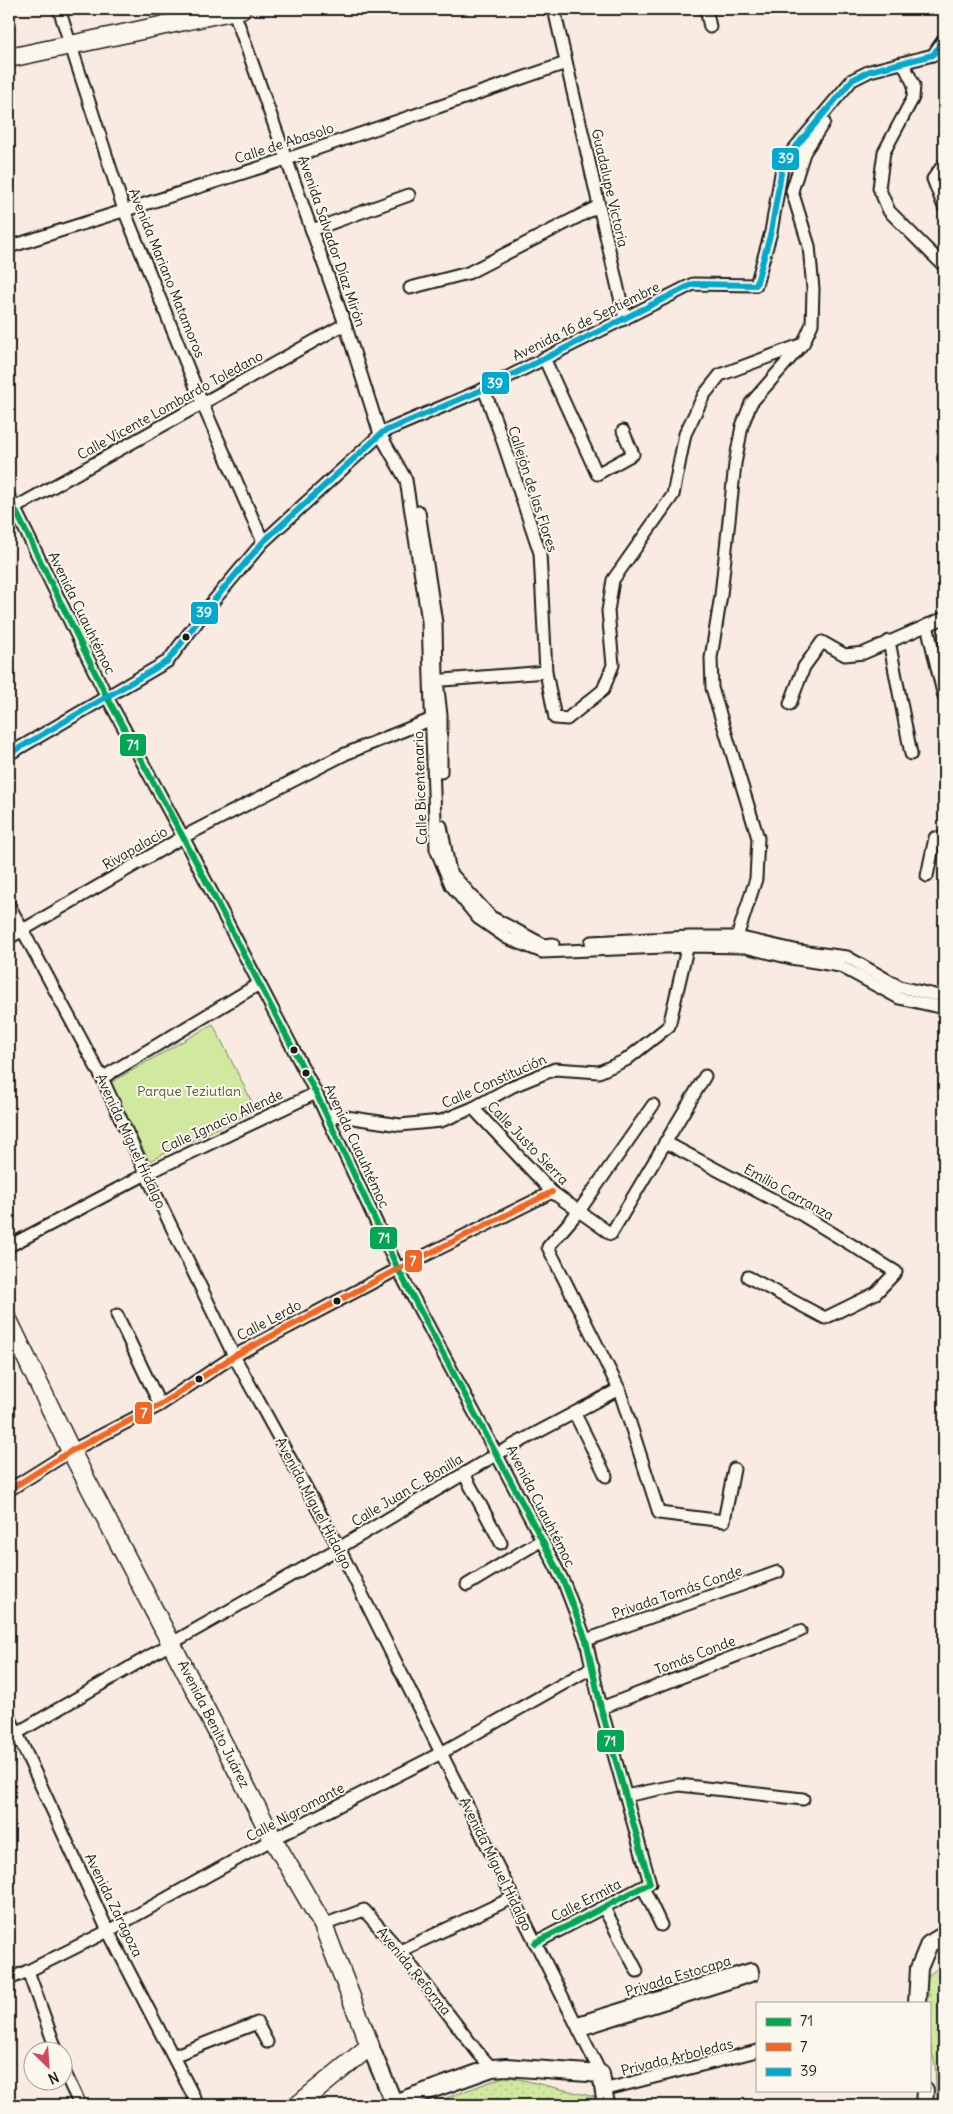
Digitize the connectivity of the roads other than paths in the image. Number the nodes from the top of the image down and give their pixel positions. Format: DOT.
graph roads {
  1 [pos="59,9"];
  2 [pos="236,9"];
  3 [pos="554,9"];
  4 [pos="706,9"];
  5 [pos="710,27"];
  6 [pos="944,39"];
  7 [pos="72,45"];
  8 [pos="9,58"];
  9 [pos="566,63"];
  10 [pos="903,63"];
  11 [pos="852,80"];
  12 [pos="287,159"];
  13 [pos="944,164"];
  14 [pos="409,195"];
  15 [pos="599,206"];
  16 [pos="944,208"];
  17 [pos="124,210"];
  18 [pos="312,230"];
  19 [pos="9,247"];
  20 [pos="944,266"];
  21 [pos="410,288"];
  22 [pos="625,319"];
  23 [pos="345,324"];
  24 [pos="803,344"];
  25 [pos="544,358"];
  26 [pos="484,390"];
  27 [pos="203,405"];
  28 [pos="623,430"];
  29 [pos="381,431"];
  30 [pos="10,505"];
  31 [pos="263,542"];
  32 [pos="944,618"];
  33 [pos="927,625"];
  34 [pos="889,641"];
  35 [pos="546,672"];
  36 [pos="433,681"];
  37 [pos="106,697"];
  38 [pos="944,697"];
  39 [pos="790,704"];
  40 [pos="437,717"];
  41 [pos="9,754"];
  42 [pos="911,754"];
  43 [pos="183,837"];
  44 [pos="940,838"];
  45 [pos="927,876"];
  46 [pos="9,905"];
  47 [pos="23,931"];
  48 [pos="737,937"];
  49 [pos="9,938"];
  50 [pos="689,941"];
  51 [pos="259,984"];
  52 [pos="944,997"];
  53 [pos="944,1008"];
  54 [pos="705,1076"];
  55 [pos="102,1078"];
  56 [pos="316,1093"];
  57 [pos="653,1105"];
  58 [pos="472,1108"];
  59 [pos="326,1114"];
  60 [pos="665,1142"];
  61 [pos="145,1172"];
  62 [pos="552,1192"];
  63 [pos="578,1211"];
  64 [pos="9,1239"];
  65 [pos="9,1246"];
  66 [pos="398,1269"];
  67 [pos="748,1277"];
  68 [pos="117,1315"];
  69 [pos="9,1322"];
  70 [pos="234,1356"];
  71 [pos="619,1389"];
  72 [pos="160,1405"];
  73 [pos="575,1414"];
  74 [pos="71,1451"];
  75 [pos="497,1454"];
  76 [pos="734,1469"];
  77 [pos="464,1474"];
  78 [pos="606,1476"];
  79 [pos="9,1490"];
  80 [pos="542,1540"];
  81 [pos="501,1543"];
  82 [pos="339,1548"];
  83 [pos="778,1572"];
  84 [pos="467,1585"];
  85 [pos="800,1631"];
  86 [pos="586,1640"];
  87 [pos="172,1643"];
  88 [pos="593,1667"];
  89 [pos="601,1708"];
  90 [pos="9,1716"];
  91 [pos="12,1740"];
  92 [pos="441,1753"];
  93 [pos="625,1796"];
  94 [pos="803,1799"];
  95 [pos="274,1839"];
  96 [pos="647,1885"];
  97 [pos="512,1898"];
  98 [pos="604,1908"];
  99 [pos="323,1925"];
  100 [pos="661,1925"];
  101 [pos="108,1931"];
  102 [pos="944,1935"];
  103 [pos="535,1943"];
  104 [pos="400,1951"];
  105 [pos="28,1972"];
  106 [pos="637,1972"];
  107 [pos="9,1979"];
  108 [pos="917,2002"];
  109 [pos="578,2026"];
  110 [pos="53,2042"];
  111 [pos="268,2042"];
  112 [pos="370,2046"];
  113 [pos="756,2051"];
  114 [pos="173,2056"];
  115 [pos="499,2067"];
  116 [pos="600,2074"];
  117 [pos="72,2088"];
  118 [pos="925,2092"];
  119 [pos="605,2098"];
  120 [pos="394,2104"];
  121 [pos="80,2105"];
  122 [pos="198,2105"];
  123 [pos="298,2105"];
  124 [pos="924,2105"];
  1 -- 7 [label="street, Avenida Mariano Matamoros"];
  2 -- 7 [label="main road"];
  2 -- 12 [label="street, Avenida Salvador Díaz Mirón"];
  3 -- 9 [label="street, Guadalupe Victoria"];
  4 -- 5 [label="street"];
  6 -- 10 [label="street, Avenida 16 de Septiembre"];
  7 -- 8 [label="main road"];
  7 -- 17 [label="street, Avenida Mariano Matamoros"];
  9 -- 12 [label="street, Calle de Abasolo"];
  9 -- 15 [label="street, Guadalupe Victoria"];
  10 -- 11 [label="street, Avenida 16 de Septiembre"];
  10 -- 20 [label="street"];
  11 -- 22 [label="street, Avenida 16 de Septiembre"];
  11 -- 24 [label="street"];
  12 -- 17 [label="street, Calle de Abasolo"];
  12 -- 18 [label="street, Avenida Salvador Díaz Mirón"];
  13 -- 16 [label="street"];
  14 -- 18 [label="street"];
  15 -- 21 [label="street"];
  15 -- 22 [label="street, Guadalupe Victoria"];
  17 -- 19 [label="street, Calle de Abasolo"];
  17 -- 27 [label="street, Avenida Mariano Matamoros"];
  18 -- 23 [label="street, Avenida Salvador Díaz Mirón"];
  22 -- 25 [label="street, Avenida 16 de Septiembre"];
  23 -- 27 [label="street, Calle Vicente Lombardo Toledano"];
  23 -- 29 [label="street, Avenida Salvador Díaz Mirón"];
  24 -- 35 [label="street, Callejón de las Flores"];
  24 -- 48 [label="street"];
  25 -- 26 [label="street, Avenida 16 de Septiembre"];
  25 -- 28 [label="street"];
  26 -- 29 [label="street, Avenida 16 de Septiembre"];
  26 -- 35 [label="street, Callejón de las Flores"];
  27 -- 30 [label="street, Calle Vicente Lombardo Toledano"];
  27 -- 31 [label="street, Avenida Mariano Matamoros"];
  29 -- 31 [label="street, Avenida 16 de Septiembre"];
  29 -- 36 [label="street, Calle Bicentenario"];
  30 -- 37 [label="street, Avenida Cuauhtémoc"];
  31 -- 37 [label="street, Avenida 16 de Septiembre"];
  32 -- 33 [label="street"];
  33 -- 34 [label="street"];
  33 -- 38 [label="street"];
  34 -- 39 [label="street"];
  34 -- 42 [label="street"];
  35 -- 36 [label="street"];
  36 -- 40 [label="street, Calle Bicentenario"];
  37 -- 41 [label="street, Avenida 16 de Septiembre"];
  37 -- 43 [label="street, Avenida Cuauhtémoc"];
  40 -- 43 [label="street, Rivapalacio"];
  40 -- 50 [label="street, Calle Bicentenario"];
  43 -- 47 [label="street, Rivapalacio"];
  43 -- 51 [label="street, Avenida Cuauhtémoc"];
  44 -- 45 [label="street"];
  46 -- 47 [label="street, Avenida Miguel Hidalgo"];
  47 -- 49 [label="street, Rivapalacio"];
  47 -- 55 [label="street, Avenida Miguel Hidalgo"];
  48 -- 50 [label="street"];
  48 -- 52 [label="street"];
  50 -- 53 [label="street"];
  50 -- 58 [label="street, Calle Constitución"];
  51 -- 55 [label="street"];
  51 -- 56 [label="street, Avenida Cuauhtémoc"];
  54 -- 60 [label="street"];
  55 -- 61 [label="street, Avenida Miguel Hidalgo"];
  56 -- 59 [label="street, Avenida Cuauhtémoc"];
  56 -- 61 [label="street, Calle Ignacio Allende"];
  57 -- 63 [label="street"];
  58 -- 59 [label="street, Calle Constitución"];
  58 -- 62 [label="street, Calle Justo Sierra"];
  59 -- 66 [label="street, Avenida Cuauhtémoc"];
  60 -- 63 [label="street, Calle Justo Sierra"];
  60 -- 67 [label="street, Emilio Carranza"];
  61 -- 64 [label="street"];
  61 -- 65 [label="street, Calle Ignacio Allende"];
  61 -- 70 [label="street, Avenida Miguel Hidalgo"];
  62 -- 63 [label="street, Calle Justo Sierra"];
  62 -- 66 [label="street, Calle Lerdo"];
  63 -- 71 [label="street"];
  66 -- 70 [label="street, Calle Lerdo"];
  66 -- 75 [label="street, Avenida Cuauhtémoc"];
  68 -- 72 [label="street"];
  69 -- 74 [label="main road, Avenida Benito Juárez"];
  70 -- 72 [label="street, Calle Lerdo"];
  70 -- 82 [label="street, Avenida Miguel Hidalgo"];
  71 -- 73 [label="street, Calle Juan C. Bonilla"];
  71 -- 76 [label="street"];
  72 -- 74 [label="street, Calle Lerdo"];
  73 -- 75 [label="street, Calle Juan C. Bonilla"];
  73 -- 78 [label="street"];
  74 -- 79 [label="street, Calle Lerdo"];
  74 -- 87 [label="main road, Avenida Benito Juárez"];
  75 -- 77 [label="street, Calle Juan C. Bonilla"];
  75 -- 80 [label="street, Avenida Cuauhtémoc"];
  77 -- 81 [label="street"];
  77 -- 82 [label="street, Calle Juan C. Bonilla"];
  80 -- 84 [label="street"];
  80 -- 86 [label="street, Avenida Cuauhtémoc"];
  82 -- 87 [label="street, Calle Juan C. Bonilla"];
  82 -- 92 [label="street, Avenida Miguel Hidalgo"];
  83 -- 86 [label="street, Privada Tomás Conde"];
  85 -- 89 [label="street, Tomás Conde"];
  86 -- 88 [label="street, Avenida Cuauhtémoc"];
  87 -- 91 [label="street, Calle Juan C. Bonilla"];
  87 -- 95 [label="main road, Avenida Benito Juárez"];
  88 -- 89 [label="street, Avenida Cuauhtémoc"];
  88 -- 92 [label="street, Calle Nigromante"];
  89 -- 93 [label="street, Avenida Cuauhtémoc"];
  90 -- 91 [label="street, Avenida Zaragoza"];
  91 -- 101 [label="street, Avenida Zaragoza"];
  92 -- 95 [label="street, Calle Nigromante"];
  92 -- 97 [label="street, Avenida Miguel Hidalgo"];
  93 -- 94 [label="street"];
  93 -- 96 [label="street, Avenida Cuauhtémoc"];
  95 -- 99 [label="main road, Avenida Benito Juárez"];
  95 -- 101 [label="street, Calle Nigromante"];
  96 -- 98 [label="street, Calle Ermita"];
  96 -- 100 [label="street, Avenida Cuauhtémoc"];
  97 -- 103 [label="street, Avenida Miguel Hidalgo"];
  97 -- 104 [label="street"];
  98 -- 103 [label="street, Calle Ermita"];
  98 -- 106 [label="street"];
  99 -- 104 [label="street, Avenida Reforma"];
  99 -- 112 [label="main road, Avenida Benito Juárez"];
  101 -- 105 [label="street, Calle Nigromante"];
  101 -- 114 [label="street, Avenida Zaragoza"];
  102 -- 108 [label="main road"];
  103 -- 109 [label="street, Avenida Miguel Hidalgo"];
  104 -- 115 [label="street, Avenida Reforma"];
  105 -- 107 [label="street, Calle Nigromante"];
  105 -- 110 [label="street"];
  109 -- 109 [label="street, Privada Estocapa"];
  109 -- 116 [label="street, Avenida Miguel Hidalgo"];
  111 -- 114 [label="street"];
  112 -- 120 [label="main road"];
  112 -- 123 [label="main road"];
  113 -- 119 [label="street, Privada Arboledas"];
  114 -- 122 [label="street, Avenida Zaragoza"];
  115 -- 116 [label="main road"];
  115 -- 120 [label="main road"];
  116 -- 119 [label="main road, Avenida Miguel Hidalgo"];
  117 -- 121 [label="street"];
  118 -- 124 [label="main road"];
}
